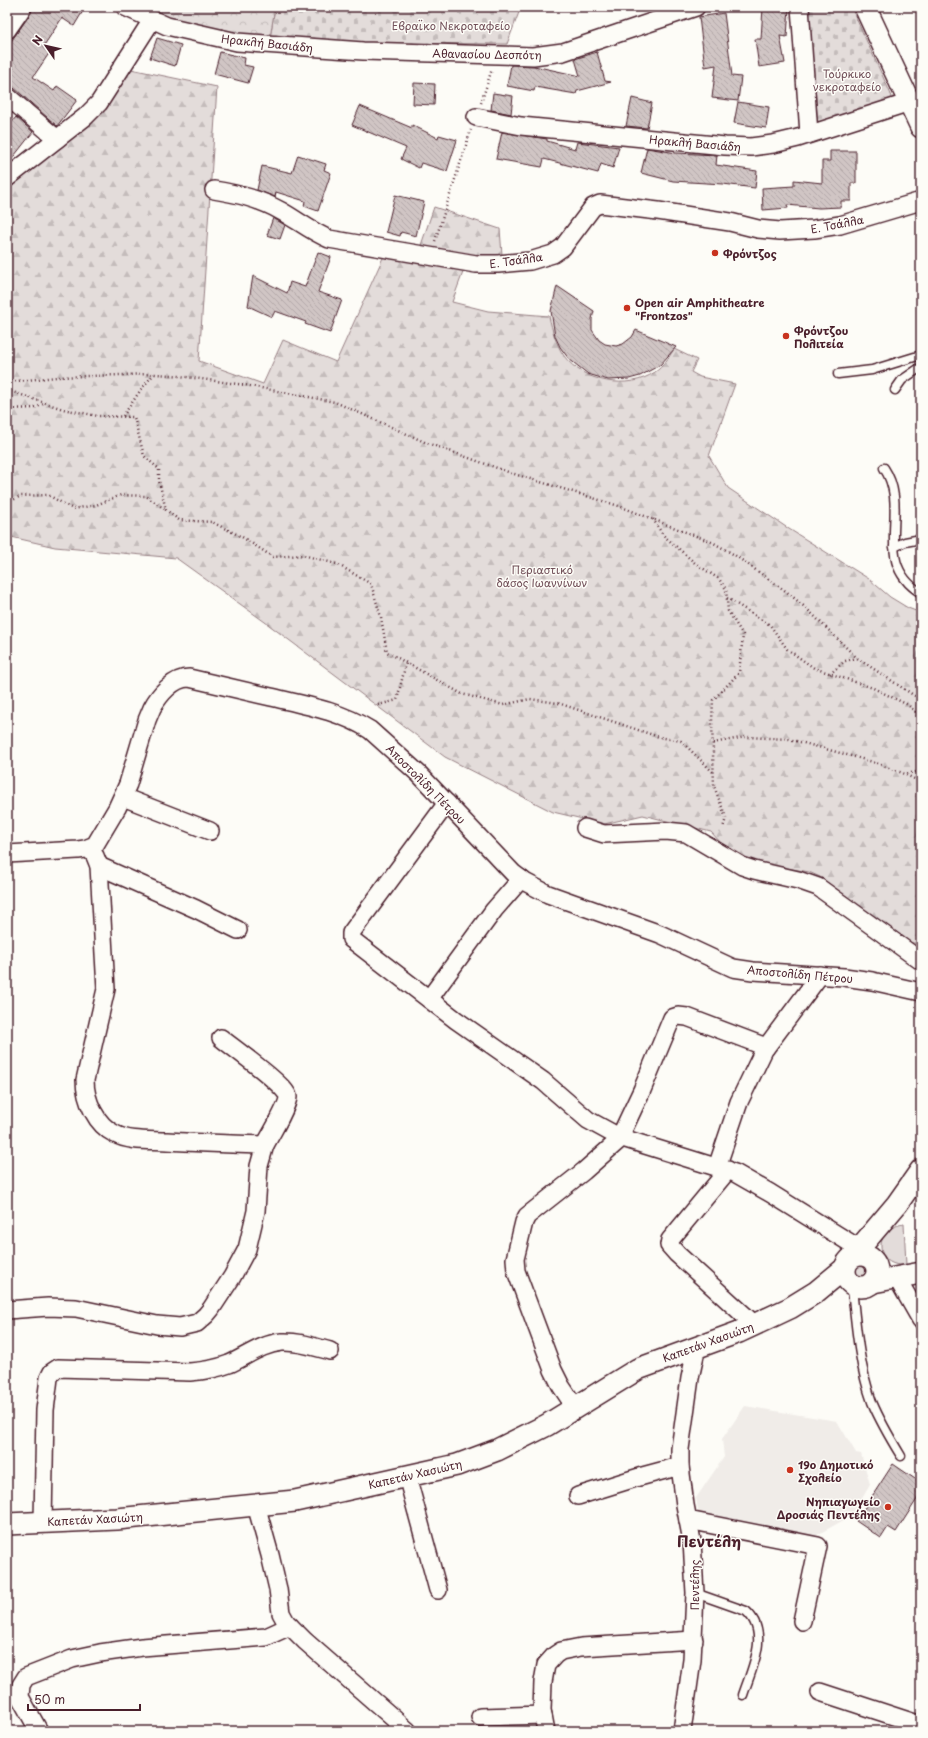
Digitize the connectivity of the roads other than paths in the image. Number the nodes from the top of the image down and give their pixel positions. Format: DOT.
graph roads {
  1 [pos="23,7"];
  2 [pos="125,7"];
  3 [pos="696,7"];
  4 [pos="800,7"];
  5 [pos="865,7"];
  6 [pos="152,20"];
  7 [pos="7,30"];
  8 [pos="415,52"];
  9 [pos="7,96"];
  10 [pos="910,102"];
  11 [pos="476,117"];
  12 [pos="921,127"];
  13 [pos="809,134"];
  14 [pos="57,139"];
  15 [pos="10,172"];
  16 [pos="214,190"];
  17 [pos="921,201"];
  18 [pos="921,355"];
  19 [pos="921,367"];
  20 [pos="838,374"];
  21 [pos="895,390"];
  22 [pos="884,468"];
  23 [pos="921,539"];
  24 [pos="894,548"];
  25 [pos="921,593"];
  26 [pos="123,797"];
  27 [pos="447,803"];
  28 [pos="585,828"];
  29 [pos="210,831"];
  30 [pos="89,848"];
  31 [pos="7,854"];
  32 [pos="99,866"];
  33 [pos="521,879"];
  34 [pos="238,930"];
  35 [pos="921,961"];
  36 [pos="820,975"];
  37 [pos="921,992"];
  38 [pos="429,999"];
  39 [pos="221,1038"];
  40 [pos="766,1046"];
  41 [pos="620,1137"];
  42 [pos="265,1145"];
  43 [pos="722,1169"];
  44 [pos="921,1170"];
  45 [pos="862,1266"];
  46 [pos="921,1273"];
  47 [pos="897,1278"];
  48 [pos="7,1310"];
  49 [pos="921,1320"];
  50 [pos="755,1325"];
  51 [pos="697,1346"];
  52 [pos="330,1351"];
  53 [pos="575,1407"];
  54 [pos="901,1456"];
  55 [pos="680,1466"];
  56 [pos="407,1476"];
  57 [pos="578,1496"];
  58 [pos="256,1505"];
  59 [pos="688,1520"];
  60 [pos="43,1522"];
  61 [pos="7,1524"];
  62 [pos="438,1590"];
  63 [pos="694,1593"];
  64 [pos="802,1621"];
  65 [pos="290,1626"];
  66 [pos="694,1640"];
  67 [pos="820,1692"];
  68 [pos="743,1695"];
  69 [pos="480,1717"];
  70 [pos="545,1723"];
  71 [pos="921,1725"];
  72 [pos="40,1731"];
  73 [pos="408,1731"];
  74 [pos="682,1731"];
  1 -- 7 [label="street"];
  2 -- 6 [label="street, Ηρακλή Βασιάδη"];
  3 -- 8 [label="street, Αθανασίου Δεσπότη"];
  4 -- 13 [label="street"];
  5 -- 10 [label="street"];
  6 -- 8 [label="street, Ηρακλή Βασιάδη"];
  6 -- 14 [label="street"];
  9 -- 14 [label="street"];
  10 -- 12 [label="street"];
  10 -- 13 [label="street, Ηρακλή Βασιάδη"];
  11 -- 13 [label="street, Ηρακλή Βασιάδη"];
  14 -- 15 [label="street"];
  16 -- 17 [label="street, Ε. Τσάλλα"];
  18 -- 20 [label="lane"];
  19 -- 21 [label="lane"];
  22 -- 24 [label="lane"];
  23 -- 24 [label="lane"];
  24 -- 25 [label="lane"];
  26 -- 27 [label="street, Αποστολίδη Πέτρου"];
  26 -- 29 [label="street"];
  26 -- 30 [label="street, Αποστολίδη Πέτρου"];
  27 -- 33 [label="street, Αποστολίδη Πέτρου"];
  27 -- 38 [label="street"];
  28 -- 35 [label="street"];
  30 -- 31 [label="street"];
  30 -- 32 [label="street"];
  32 -- 34 [label="street"];
  32 -- 42 [label="street"];
  33 -- 36 [label="street, Αποστολίδη Πέτρου"];
  33 -- 38 [label="street"];
  36 -- 37 [label="street, Αποστολίδη Πέτρου"];
  36 -- 40 [label="street"];
  38 -- 41 [label="street"];
  39 -- 42 [label="street"];
  40 -- 41 [label="street"];
  40 -- 43 [label="street"];
  41 -- 43 [label="street"];
  41 -- 53 [label="street"];
  42 -- 48 [label="street"];
  43 -- 45 [label="street"];
  43 -- 50 [label="street"];
  44 -- 45 [label="street, Καπετάν Χασιώτη"];
  45 -- 47 [label="street"];
  45 -- 50 [label="street, Καπετάν Χασιώτη"];
  45 -- 54 [label="lane"];
  46 -- 47 [label="street"];
  47 -- 49 [label="street"];
  50 -- 51 [label="street, Καπετάν Χασιώτη"];
  51 -- 53 [label="street, Καπετάν Χασιώτη"];
  51 -- 55 [label="street, Πεντέλης"];
  52 -- 60 [label="street"];
  53 -- 56 [label="street, Καπετάν Χασιώτη"];
  55 -- 57 [label="street"];
  55 -- 59 [label="street, Πεντέλης"];
  56 -- 58 [label="street, Καπετάν Χασιώτη"];
  56 -- 62 [label="street"];
  58 -- 60 [label="street, Καπετάν Χασιώτη"];
  58 -- 65 [label="street"];
  59 -- 63 [label="street, Πεντέλης"];
  59 -- 64 [label="street"];
  60 -- 61 [label="street, Καπετάν Χασιώτη"];
  63 -- 66 [label="street, Πεντέλης"];
  63 -- 68 [label="lane"];
  65 -- 72 [label="street"];
  65 -- 73 [label="street"];
  66 -- 70 [label="street"];
  66 -- 74 [label="street, Πεντέλης"];
  67 -- 71 [label="street"];
  69 -- 70 [label="street"];
}
